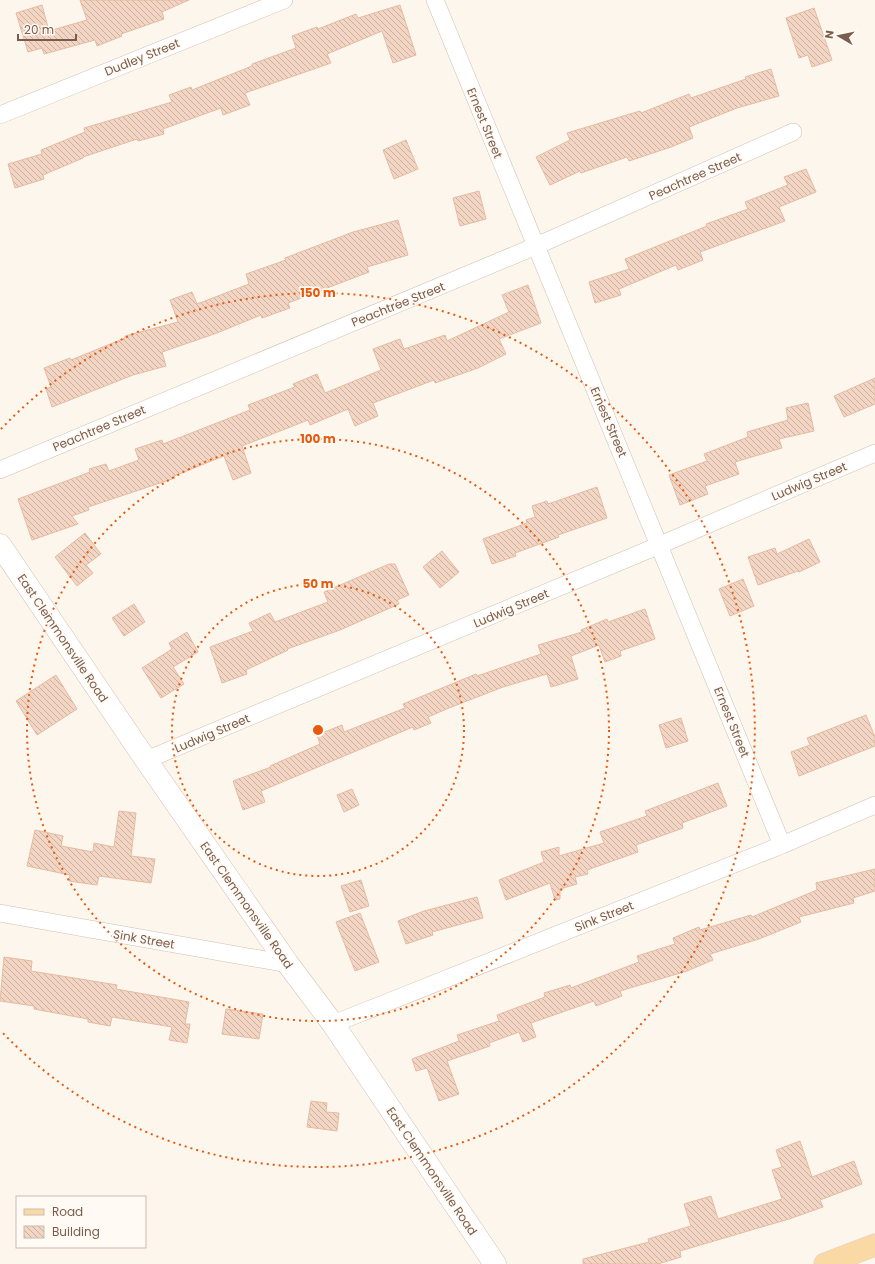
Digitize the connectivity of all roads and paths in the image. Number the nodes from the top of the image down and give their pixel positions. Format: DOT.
graph roads {
  1 [pos="284,0"];
  2 [pos="435,0"];
  3 [pos="0,116"];
  4 [pos="793,132"];
  5 [pos="536,246"];
  6 [pos="875,453"];
  7 [pos="0,470"];
  8 [pos="0,545"];
  9 [pos="660,545"];
  10 [pos="7,561"];
  11 [pos="146,760"];
  12 [pos="875,806"];
  13 [pos="782,845"];
  14 [pos="0,913"];
  15 [pos="288,964"];
  16 [pos="332,1024"];
  17 [pos="875,1245"];
  18 [pos="495,1264"];
  19 [pos="825,1264"];
  1 -- 3 [label="street, Dudley Street"];
  2 -- 5 [label="street, Ernest Street"];
  4 -- 5 [label="street, Peachtree Street"];
  5 -- 7 [label="street, Peachtree Street"];
  5 -- 9 [label="street, Ernest Street"];
  6 -- 9 [label="street, Ludwig Street"];
  8 -- 10 [label="main road, East Clemmonsville Road"];
  9 -- 11 [label="street, Ludwig Street"];
  9 -- 13 [label="street, Ernest Street"];
  10 -- 11 [label="main road, East Clemmonsville Road"];
  11 -- 15 [label="main road, East Clemmonsville Road"];
  12 -- 13 [label="street, Sink Street"];
  13 -- 16 [label="street, Sink Street"];
  14 -- 15 [label="street, Sink Street"];
  15 -- 16 [label="main road, East Clemmonsville Road"];
  16 -- 18 [label="main road, East Clemmonsville Road"];
  17 -- 19 [label="main road"];
}
